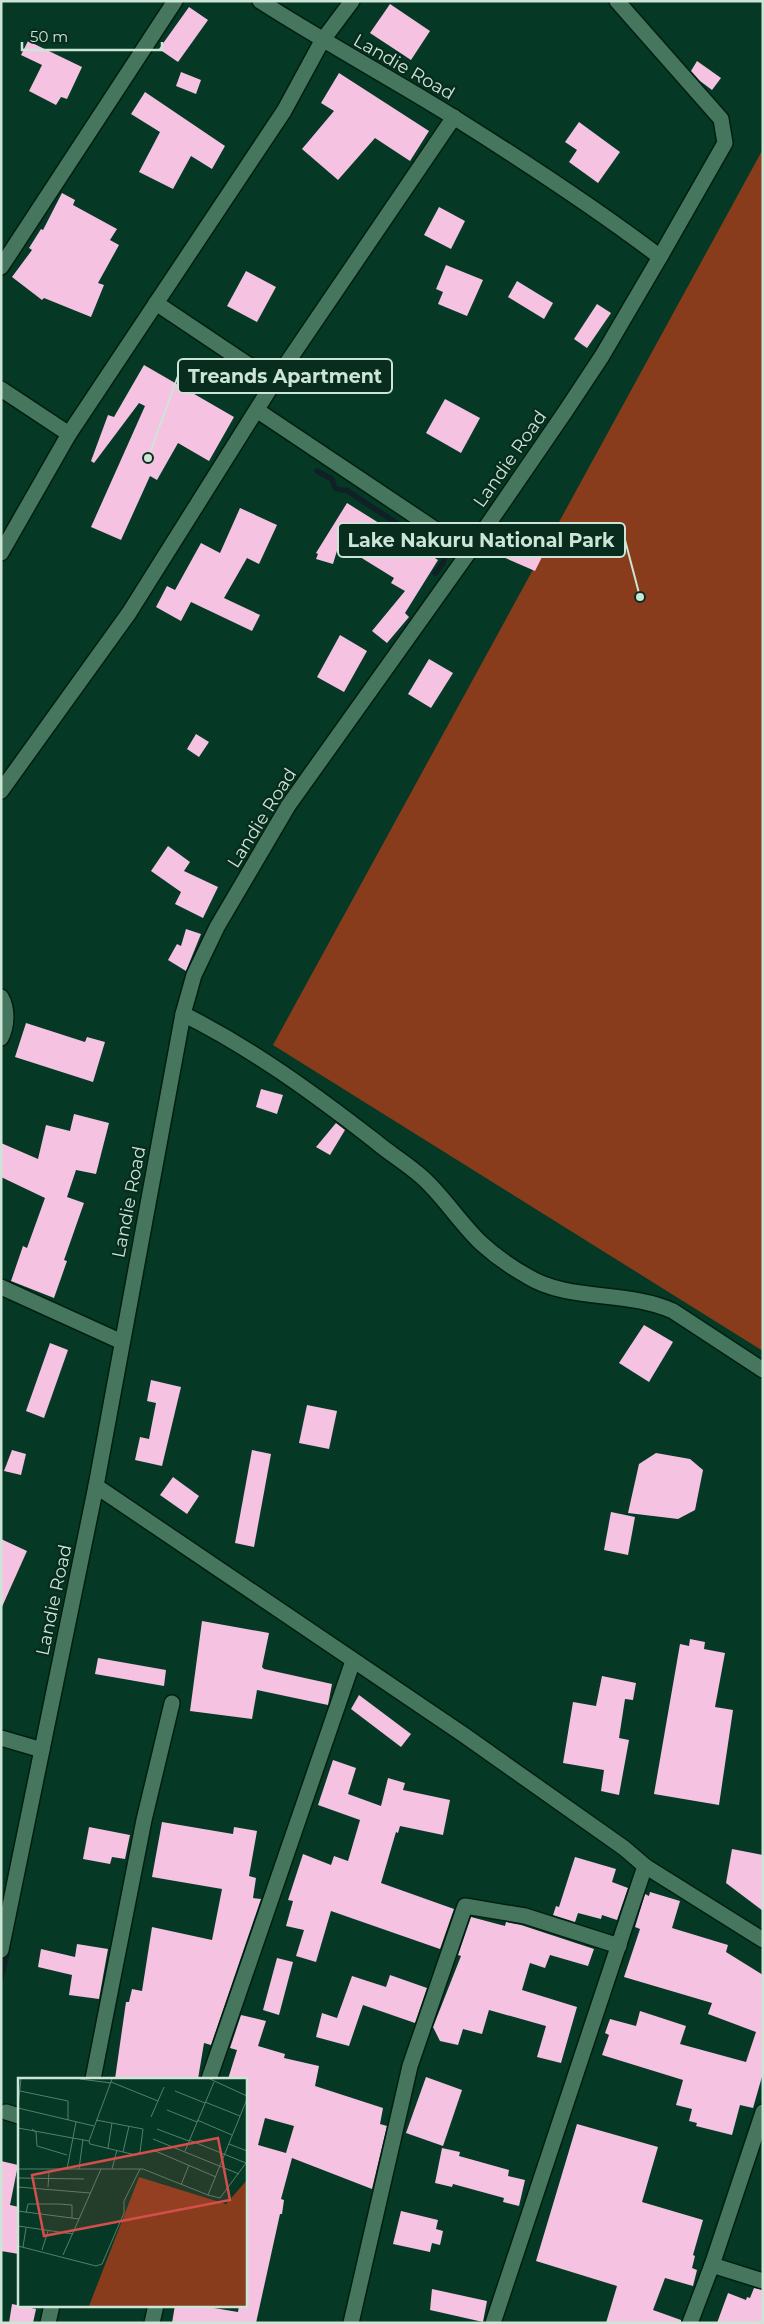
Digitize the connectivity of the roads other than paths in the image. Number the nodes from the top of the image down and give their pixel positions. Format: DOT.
graph roads {
  1 [pos="175,1"];
  2 [pos="260,1"];
  3 [pos="352,1"];
  4 [pos="617,1"];
  5 [pos="322,41"];
  6 [pos="454,117"];
  7 [pos="660,257"];
  8 [pos="1,267"];
  9 [pos="156,303"];
  10 [pos="274,382"];
  11 [pos="1,389"];
  12 [pos="258,411"];
  13 [pos="69,434"];
  14 [pos="469,552"];
  15 [pos="1,553"];
  16 [pos="1,791"];
  17 [pos="1,997"];
  18 [pos="183,1014"];
  19 [pos="1,1038"];
  20 [pos="1,1287"];
  21 [pos="122,1342"];
  22 [pos="763,1370"];
  23 [pos="96,1486"];
  24 [pos="353,1661"];
  25 [pos="172,1704"];
  26 [pos="1,1738"];
  27 [pos="42,1750"];
  28 [pos="645,1866"];
  29 [pos="8,1881"];
  30 [pos="763,1940"];
  31 [pos="619,1946"];
  32 [pos="1,1950"];
  33 [pos="93,2078"];
  34 [pos="209,2078"];
  35 [pos="763,2112"];
  36 [pos="712,2265"];
  37 [pos="763,2281"];
  38 [pos="52,2306"];
  39 [pos="156,2306"];
  40 [pos="48,2323"];
  41 [pos="152,2323"];
  42 [pos="351,2323"];
  43 [pos="493,2323"];
  44 [pos="690,2323"];
  1 -- 8 [label="street"];
  2 -- 5 [label="street, Landie Road"];
  3 -- 5 [label="street"];
  4 -- 7 [label="street"];
  5 -- 6 [label="street, Landie Road"];
  5 -- 9 [label="street"];
  6 -- 7 [label="street, Landie Road"];
  6 -- 10 [label="street"];
  7 -- 14 [label="street, Landie Road"];
  9 -- 10 [label="street"];
  9 -- 13 [label="street"];
  10 -- 12 [label="street"];
  11 -- 13 [label="street"];
  12 -- 14 [label="street"];
  12 -- 16 [label="street"];
  13 -- 15 [label="street"];
  14 -- 18 [label="street, Landie Road"];
  17 -- 19 [label="street"];
  18 -- 21 [label="street, Landie Road"];
  18 -- 22 [label="street"];
  20 -- 21 [label="street"];
  21 -- 23 [label="street, Landie Road"];
  23 -- 24 [label="street"];
  23 -- 27 [label="street, Landie Road"];
  24 -- 28 [label="street"];
  24 -- 34 [label="street"];
  25 -- 33 [label="street"];
  26 -- 27 [label="street"];
  27 -- 29 [label="street, Landie Road"];
  28 -- 30 [label="street"];
  28 -- 31 [label="street"];
  29 -- 32 [label="street, Landie Road"];
  31 -- 42 [label="street"];
  31 -- 43 [label="street"];
  35 -- 36 [label="street"];
  36 -- 37 [label="street"];
  36 -- 44 [label="street"];
  38 -- 40 [label="street"];
  39 -- 41 [label="street"];
}
